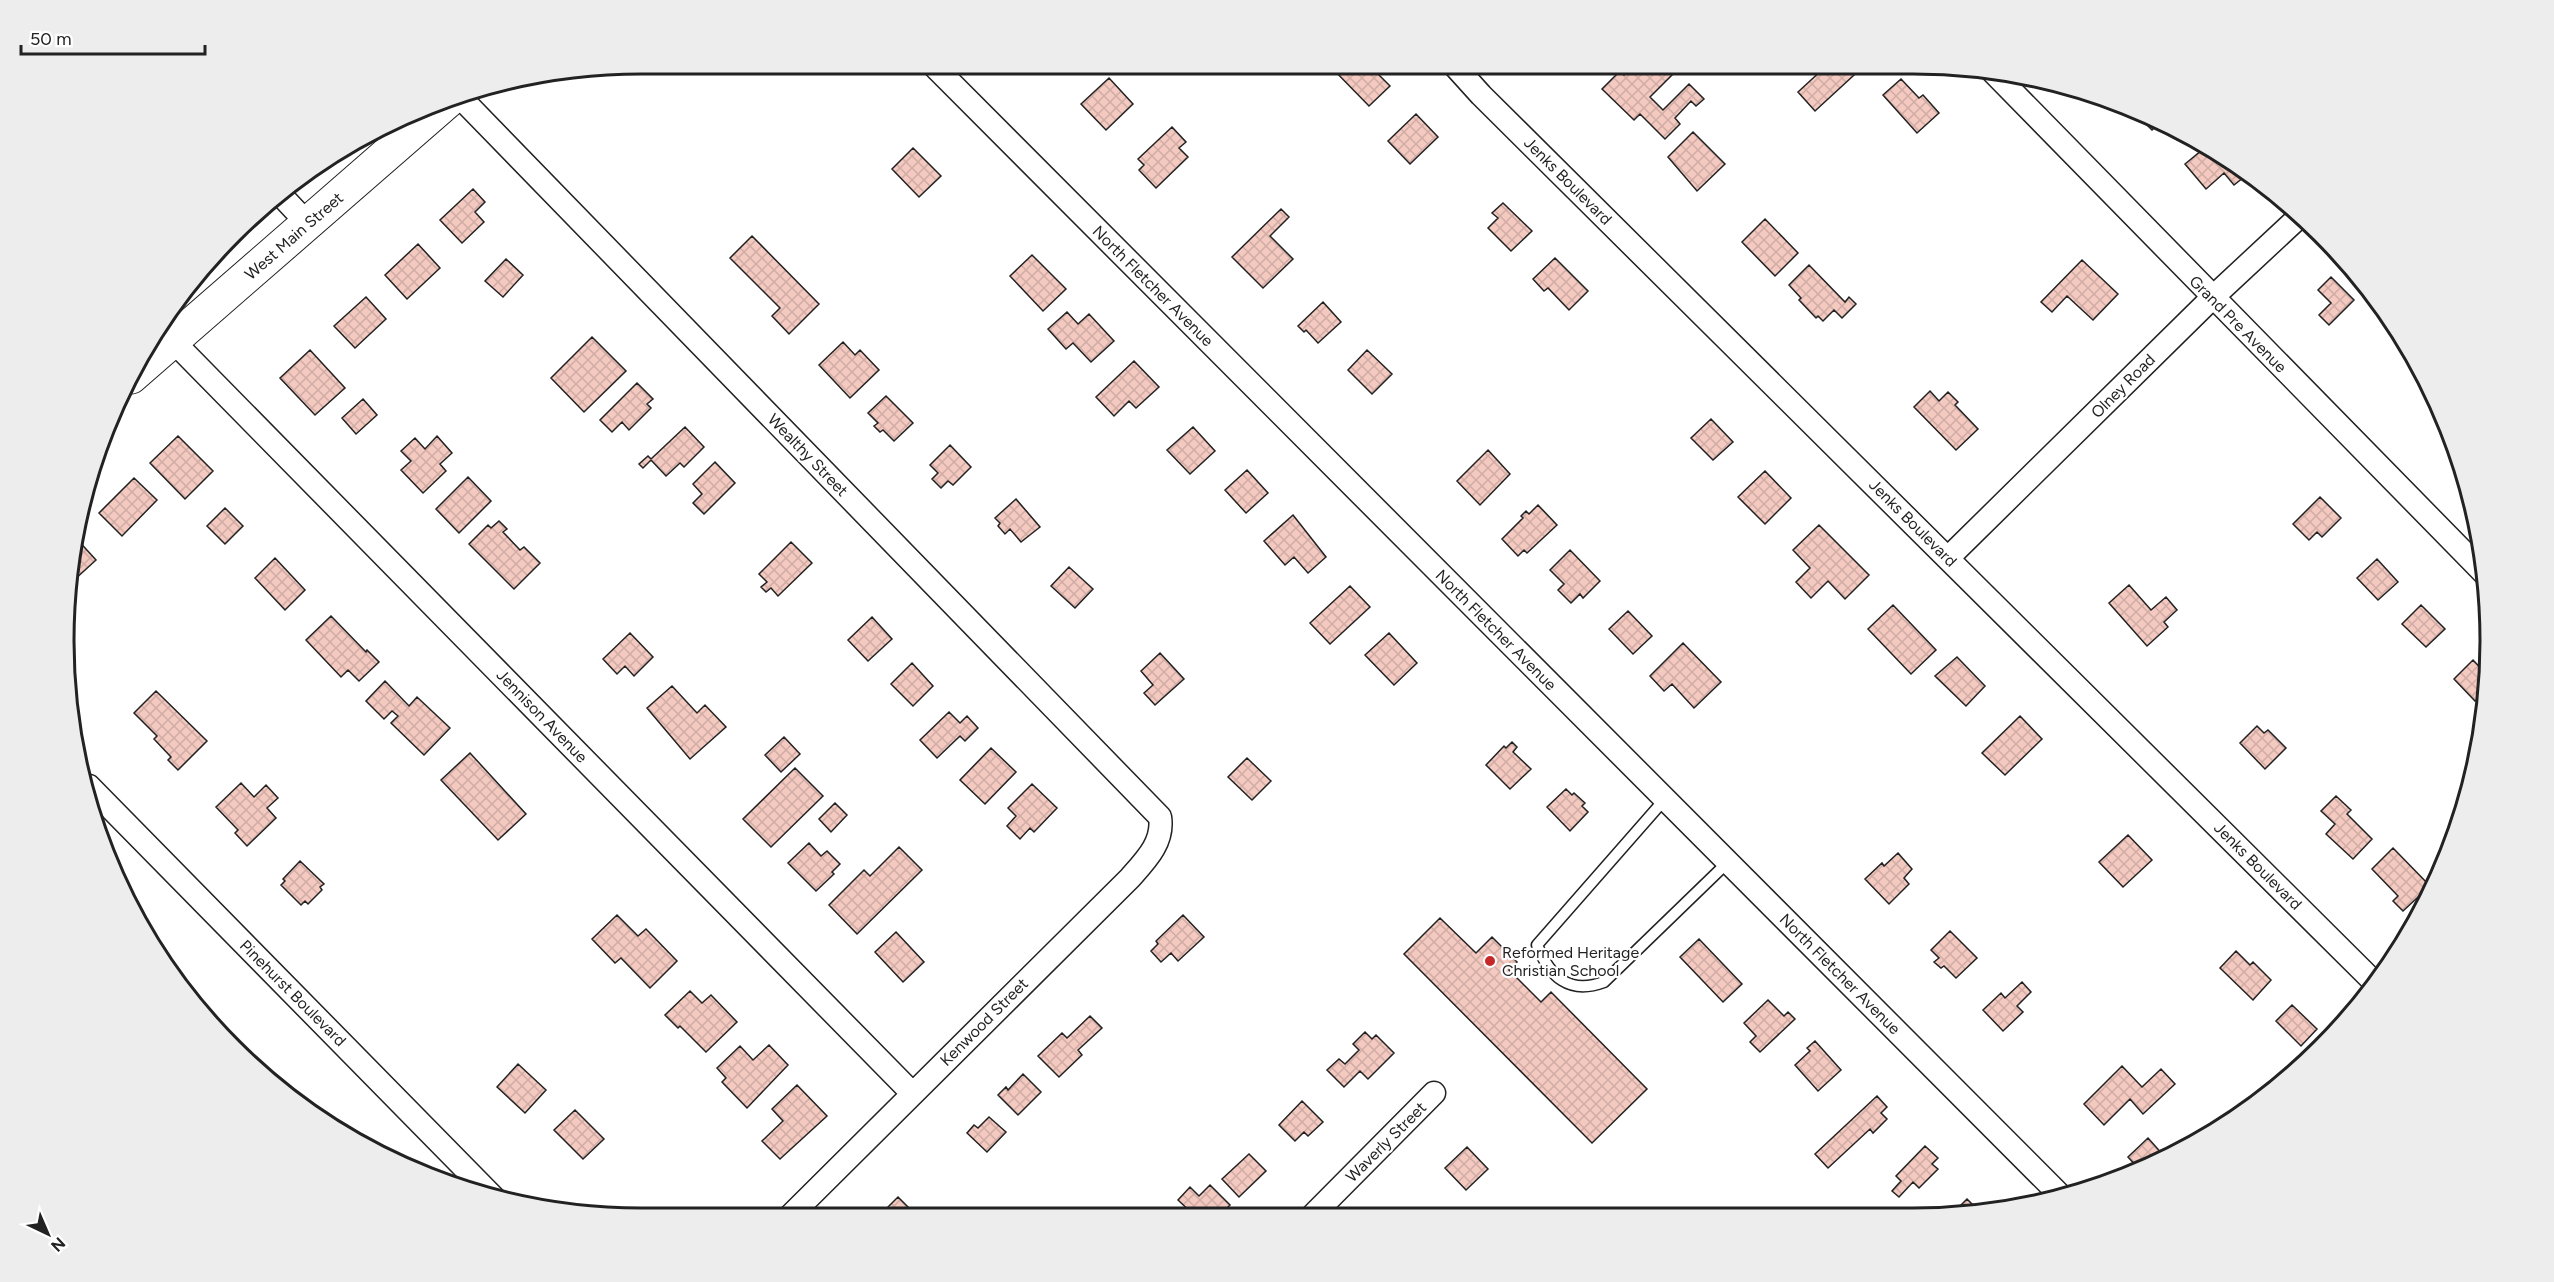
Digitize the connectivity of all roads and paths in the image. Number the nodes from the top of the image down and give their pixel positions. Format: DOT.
graph roads {
  1 [pos="942,74"];
  2 [pos="1462,74"];
  3 [pos="2001,80"];
  4 [pos="464,102"];
  5 [pos="434,113"];
  6 [pos="286,199"];
  7 [pos="2294,221"];
  8 [pos="308,224"];
  9 [pos="2212,298"];
  10 [pos="172,340"];
  11 [pos="147,363"];
  12 [pos="1948,558"];
  13 [pos="2476,564"];
  14 [pos="94,791"];
  15 [pos="1665,799"];
  16 [pos="1160,817"];
  17 [pos="1728,862"];
  18 [pos="2369,977"];
  19 [pos="912,1093"];
  20 [pos="1434,1093"];
  21 [pos="481,1185"];
  22 [pos="2055,1190"];
  23 [pos="798,1208"];
  24 [pos="1320,1208"];
  1 -- 15 [label="street, North Fletcher Avenue"];
  2 -- 12 [label="street, Jenks Boulevard"];
  3 -- 9 [label="street, Grand Pre Avenue"];
  4 -- 16 [label="street, Wealthy Street"];
  5 -- 8 [label="main road, West Main Street"];
  6 -- 8 [label="street"];
  7 -- 9 [label="street, Olney Road"];
  8 -- 10 [label="main road, West Main Street"];
  9 -- 12 [label="street, Olney Road"];
  9 -- 13 [label="street, Grand Pre Avenue"];
  10 -- 11 [label="main road, West Main Street"];
  10 -- 19 [label="street, Jennison Avenue"];
  12 -- 18 [label="street, Jenks Boulevard"];
  14 -- 21 [label="street, Pinehurst Boulevard"];
  15 -- 17 [label="street, North Fletcher Avenue"];
  15 -- 17 [label="lane"];
  16 -- 19 [label="street, Kenwood Street"];
  17 -- 22 [label="street, North Fletcher Avenue"];
  19 -- 23 [label="street, Kenwood Street"];
  20 -- 24 [label="street, Waverly Street"];
}
